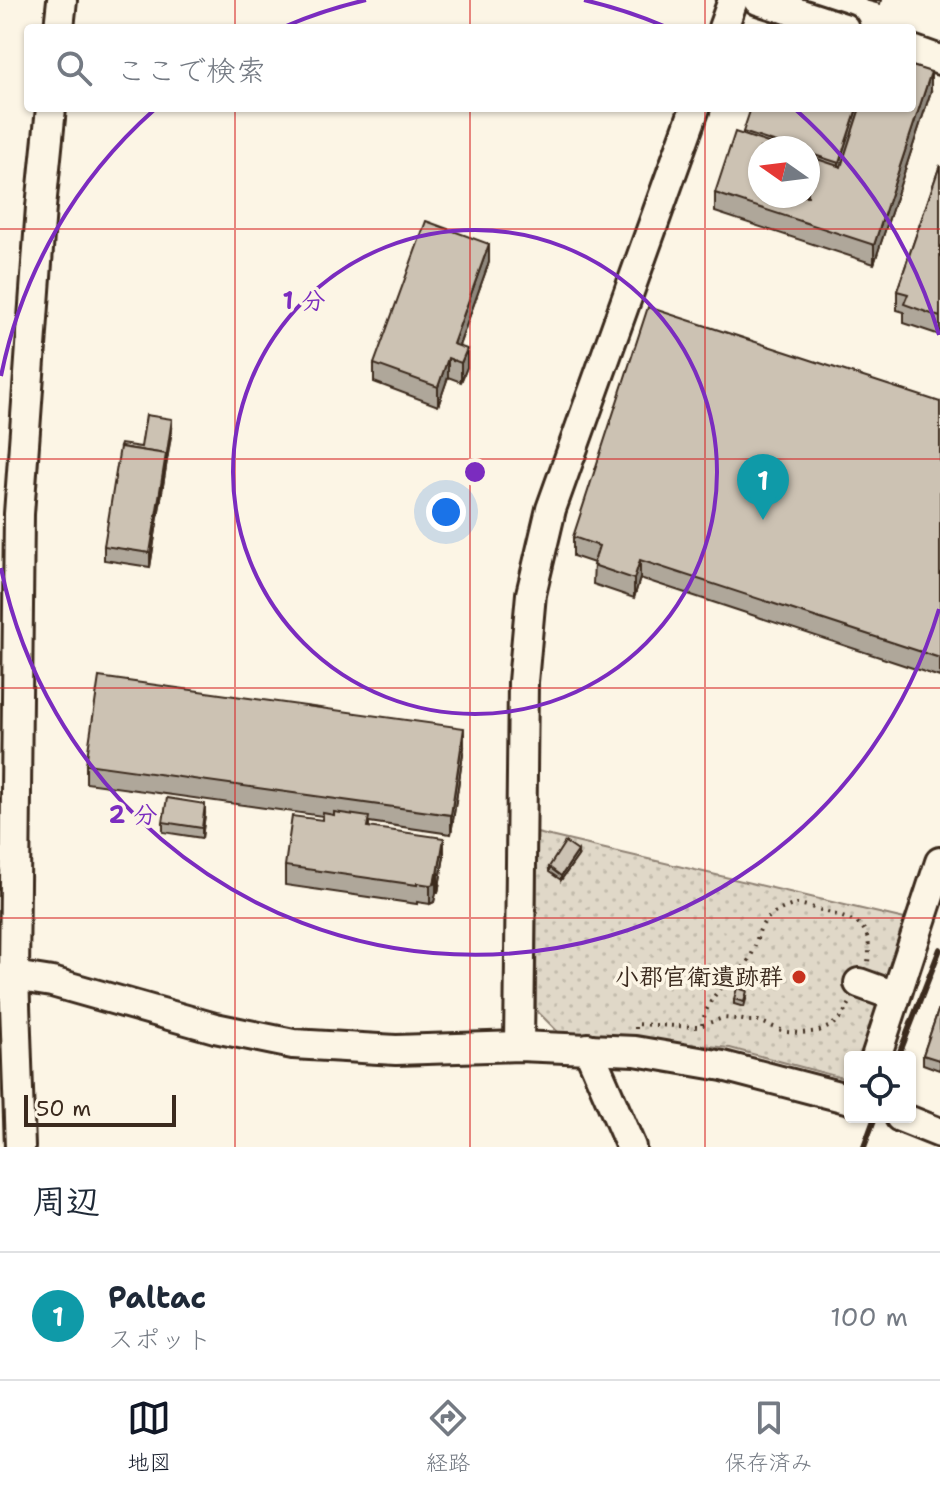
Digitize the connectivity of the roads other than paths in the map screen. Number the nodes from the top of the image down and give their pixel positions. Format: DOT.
graph roads {
  1 [pos="62,0"];
  2 [pos="733,0"];
  3 [pos="758,0"];
  4 [pos="59,24"];
  5 [pos="724,24"];
  6 [pos="832,24"];
  7 [pos="916,51"];
  8 [pos="940,60"];
  9 [pos="51,112"];
  10 [pos="694,112"];
  11 [pos="10,512"];
  12 [pos="940,862"];
  13 [pos="7,977"];
  14 [pos="859,983"];
  15 [pos="895,996"];
  16 [pos="519,1046"];
  17 [pos="588,1048"];
  18 [pos="878,1051"];
  19 [pos="844,1097"];
  20 [pos="915,1123"];
  21 [pos="940,1133"];
  22 [pos="20,1147"];
  23 [pos="631,1147"];
  1 -- 4 [label="street"];
  2 -- 5 [label="street"];
  3 -- 6 [label="street"];
  7 -- 8 [label="street"];
  9 -- 11 [label="street"];
  10 -- 16 [label="street"];
  11 -- 13 [label="street"];
  12 -- 15 [label="street"];
  13 -- 16 [label="street"];
  13 -- 22 [label="street"];
  14 -- 15 [label="street"];
  15 -- 18 [label="street"];
  16 -- 17 [label="street"];
  17 -- 19 [label="street"];
  17 -- 23 [label="street"];
  20 -- 21 [label="street"];
}
